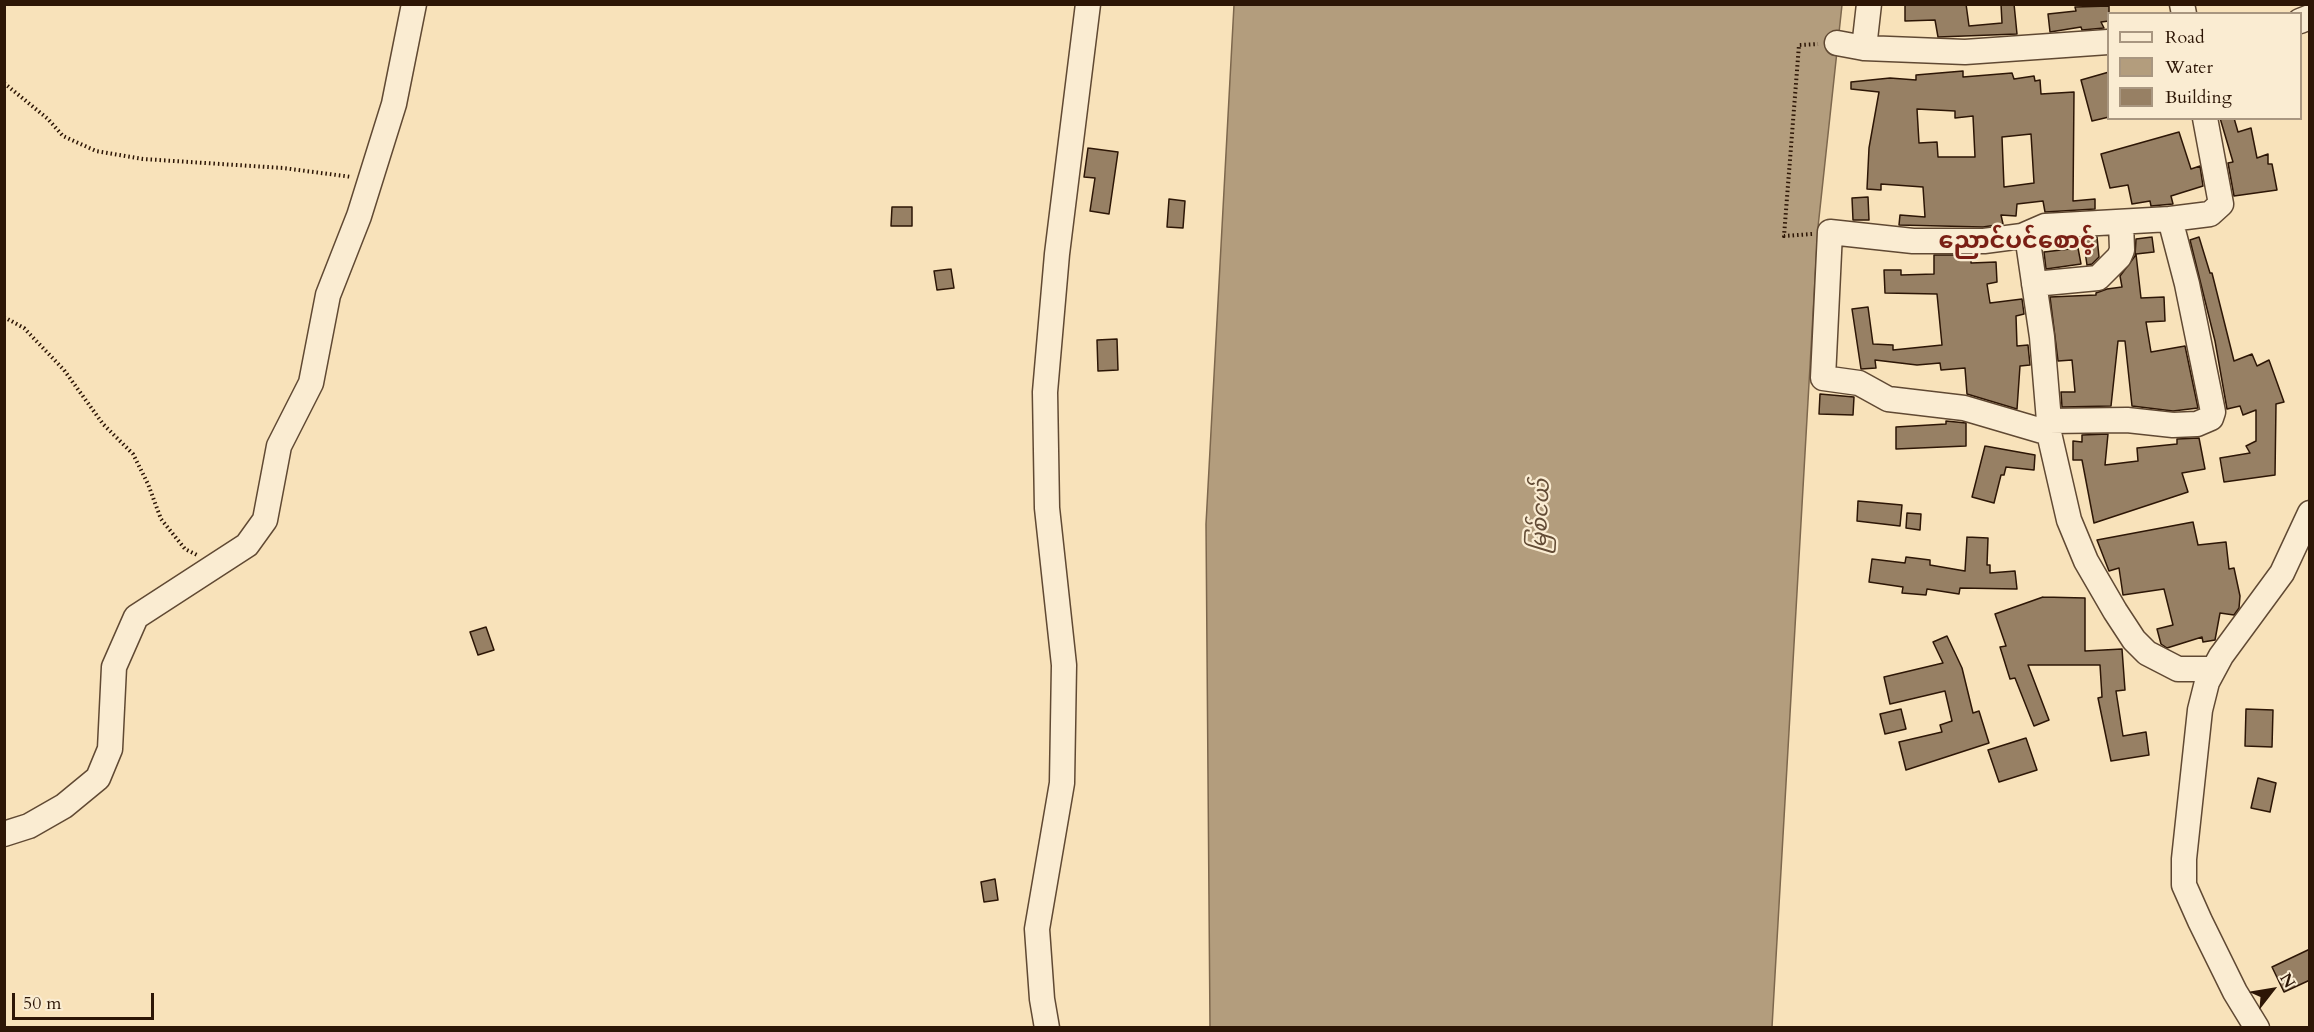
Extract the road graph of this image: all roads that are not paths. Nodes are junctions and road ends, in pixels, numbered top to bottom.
1 (414, 4) edge
2 (1088, 4) edge
3 (1869, 4) edge
4 (2107, 42) edge
5 (1837, 43) road end
6 (1864, 48) junction
7 (2205, 120) edge
8 (2170, 219) junction
9 (2121, 222) junction
10 (2027, 235) junction
11 (2034, 284) junction
12 (2049, 427) junction
13 (2309, 517) edge
14 (2213, 669) junction
15 (4, 834) edge
16 (1047, 1028) edge
17 (2257, 1028) edge

1 - 15 street
2 - 16 street
3 - 6 street
4 - 6 street
5 - 6 street
7 - 8 street
8 - 9 street
8 - 12 street
9 - 10 street
9 - 11 street
10 - 11 street
10 - 12 street
11 - 12 street
12 - 14 street
13 - 14 street
14 - 17 street

